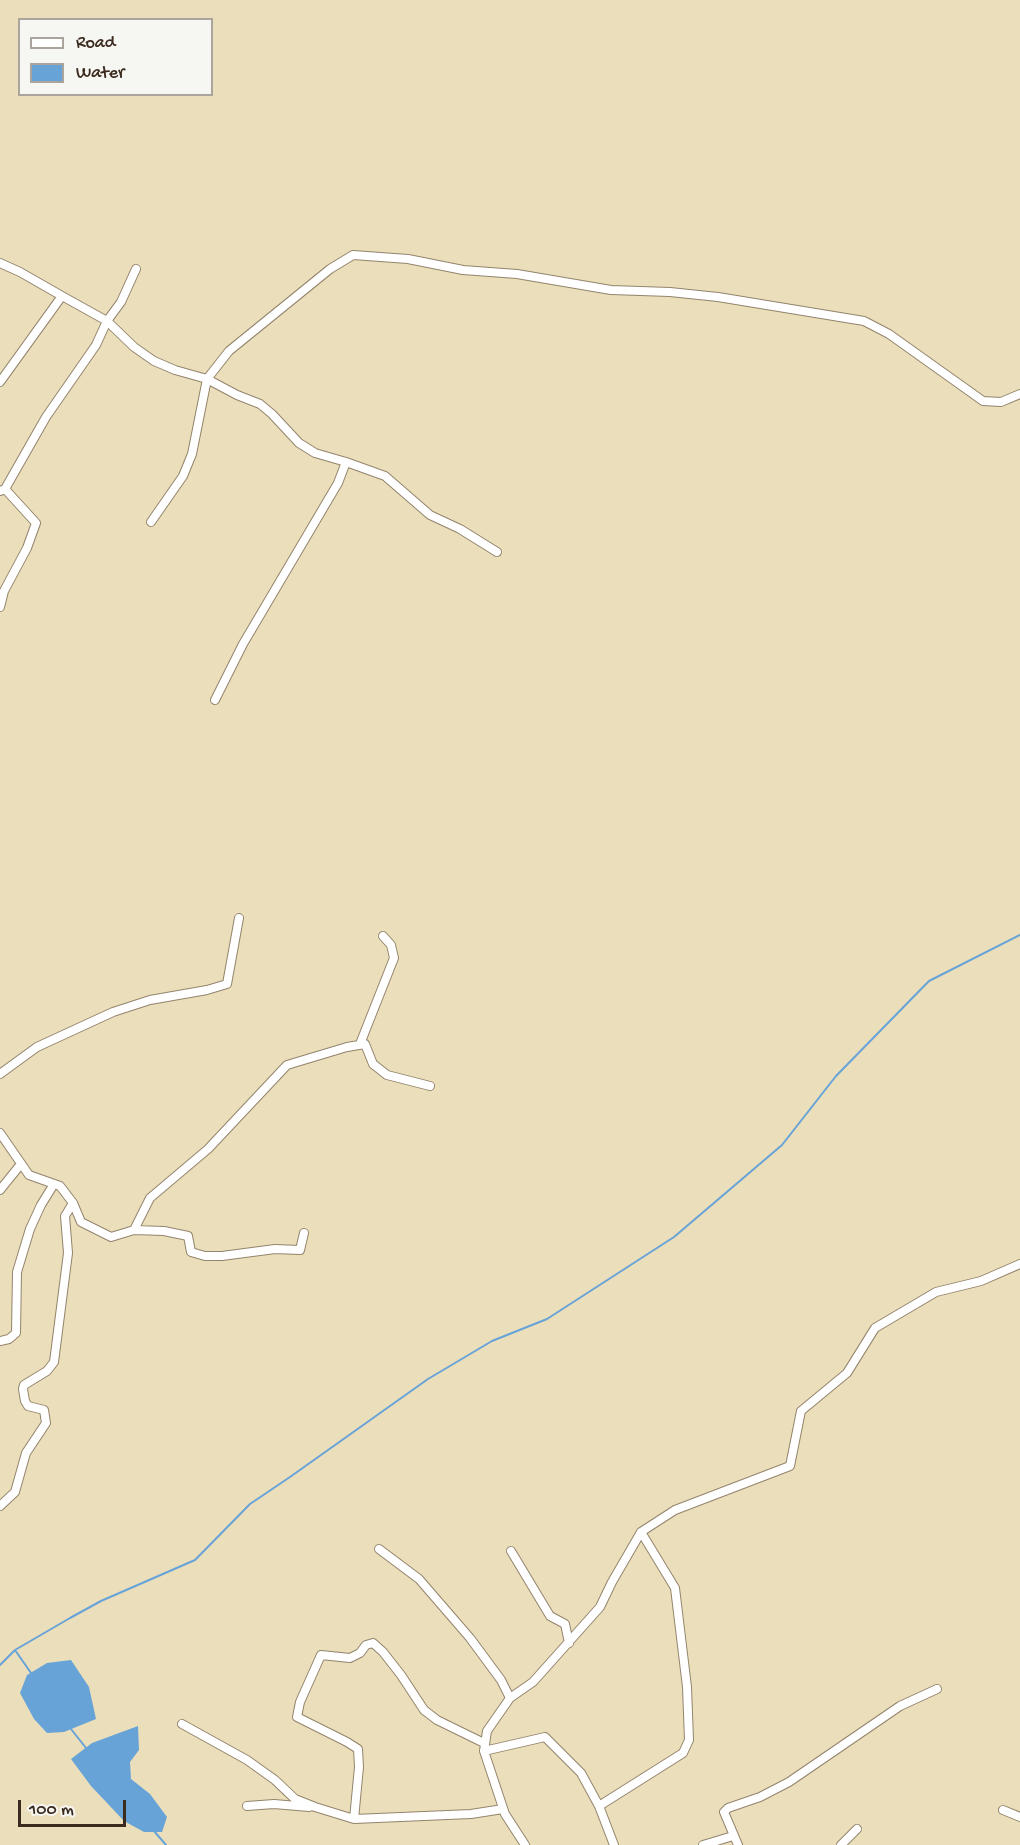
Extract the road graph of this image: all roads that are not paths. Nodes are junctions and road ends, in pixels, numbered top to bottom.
1 (0, 263) edge
2 (136, 269) dead end
3 (62, 296) junction
4 (107, 321) junction
5 (207, 379) junction
6 (0, 382) edge
7 (1020, 394) edge
8 (346, 462) junction
9 (2, 490) edge
10 (151, 522) dead end
11 (497, 552) dead end
12 (0, 607) edge
13 (215, 700) dead end
14 (239, 918) dead end
15 (383, 936) dead end
16 (360, 1044) junction
17 (0, 1074) edge
18 (430, 1086) dead end
19 (0, 1133) edge
20 (21, 1164) junction
21 (54, 1184) junction
22 (0, 1190) edge
23 (73, 1203) junction
24 (134, 1230) junction
25 (304, 1233) dead end
26 (1020, 1264) edge
27 (0, 1341) edge
28 (0, 1506) edge
29 (641, 1532) junction
30 (379, 1549) dead end
31 (511, 1551) dead end
32 (570, 1643) junction
33 (938, 1689) dead end
34 (510, 1698) junction
35 (182, 1724) dead end
36 (484, 1747) junction
37 (247, 1806) dead end
38 (599, 1806) junction
39 (315, 1808) junction
40 (503, 1809) junction
41 (1003, 1810) dead end
42 (1020, 1817) edge
43 (354, 1820) junction
44 (857, 1828) dead end
45 (733, 1836) junction
46 (525, 1845) edge
47 (614, 1845) edge
48 (703, 1845) edge
49 (738, 1845) edge
50 (841, 1845) edge

1 - 3 street
2 - 4 street
3 - 4 street
3 - 6 street
4 - 5 street
4 - 9 street
5 - 7 street
5 - 8 street
5 - 10 street
8 - 11 street
8 - 13 street
9 - 12 street
14 - 17 street
15 - 16 street
16 - 18 street
16 - 24 street
19 - 20 street
20 - 21 street
20 - 22 street
21 - 23 street
21 - 27 street
23 - 24 street
23 - 28 street
24 - 25 street
26 - 29 street
29 - 32 street
29 - 38 street
30 - 34 street
31 - 32 street
32 - 34 street
33 - 45 street
34 - 36 street
35 - 39 street
36 - 38 street
36 - 40 street
36 - 43 street
37 - 39 street
38 - 47 street
39 - 43 street
40 - 43 street
40 - 46 street
41 - 42 street
44 - 50 street
45 - 48 street
45 - 49 street

